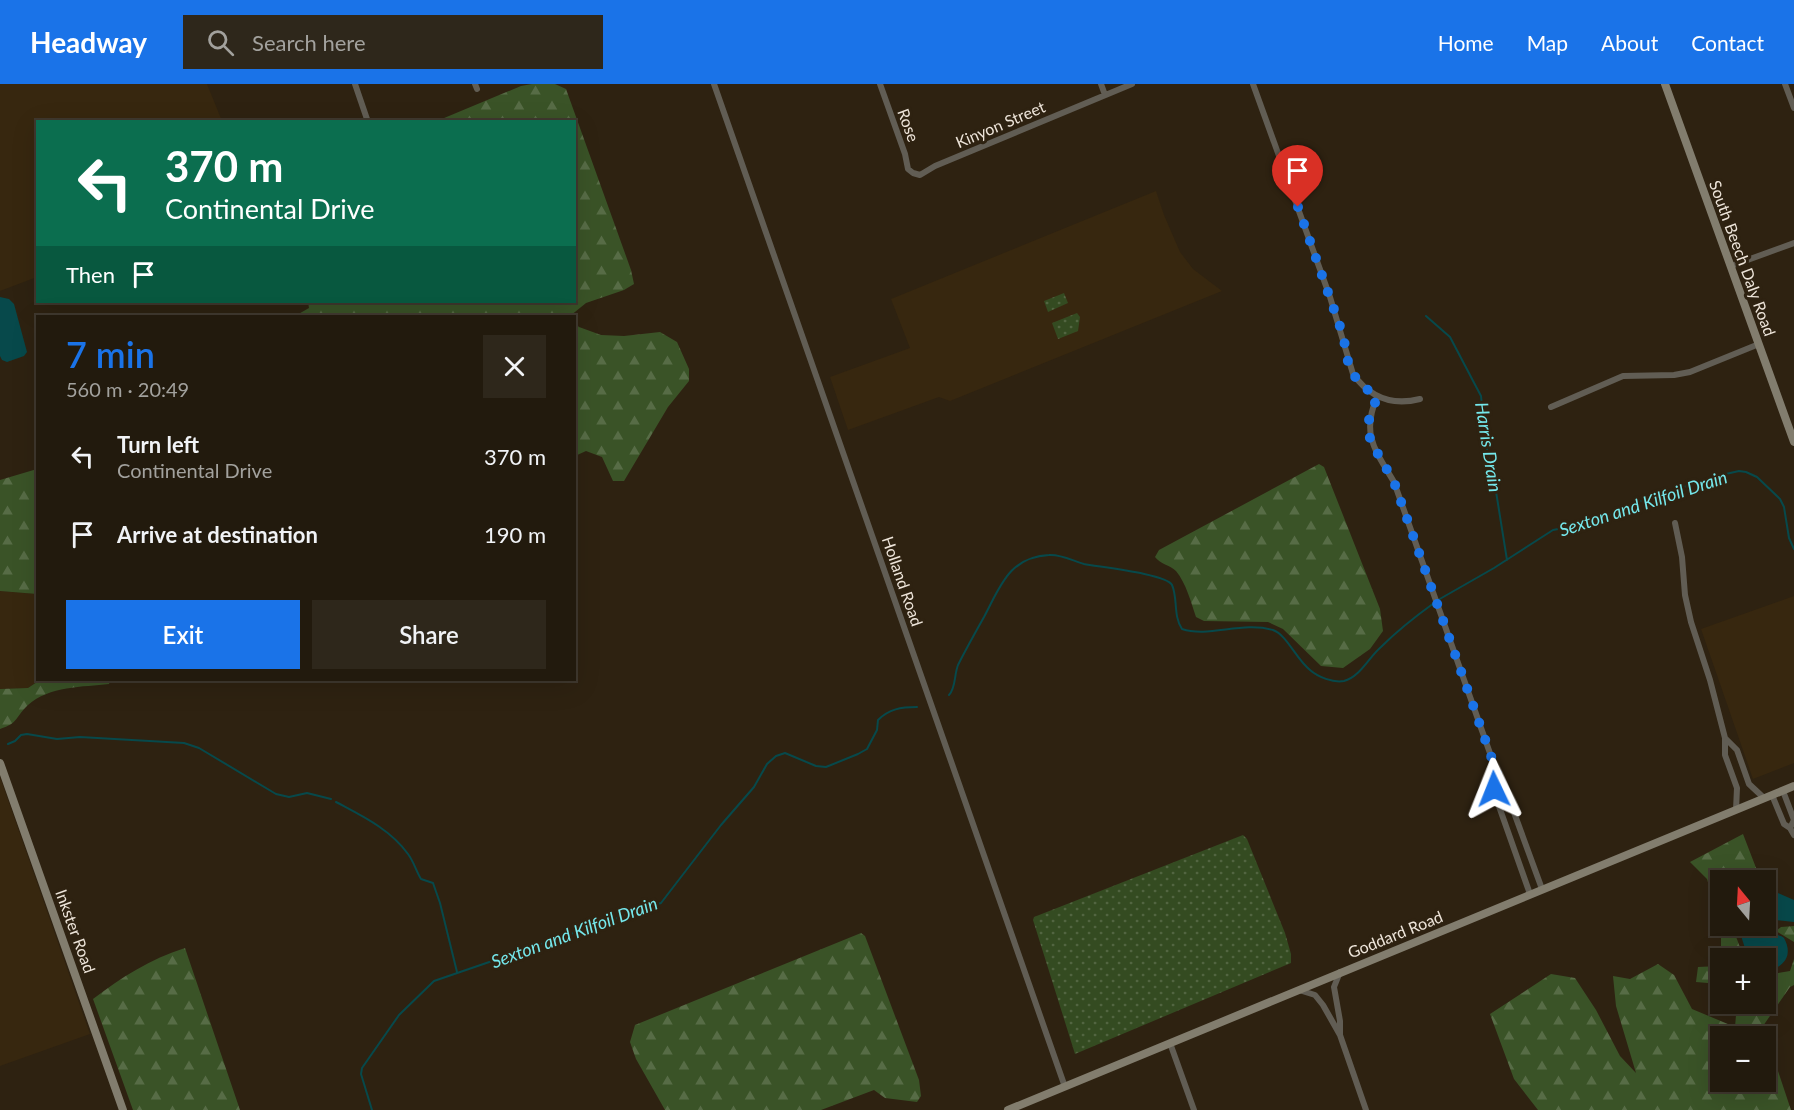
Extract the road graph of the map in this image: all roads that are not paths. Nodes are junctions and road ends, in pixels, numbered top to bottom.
1 (354, 84) edge
2 (714, 84) edge
3 (880, 84) edge
4 (1101, 84) edge
5 (1132, 84) edge
6 (1252, 84) edge
7 (1665, 84) edge
8 (1785, 84) edge
9 (1105, 95) junction
10 (1794, 108) edge
11 (367, 120) edge
12 (913, 173) joint
13 (1794, 243) edge
14 (1731, 266) junction
15 (1759, 344) junction
16 (1377, 397) junction
17 (1420, 399) dead end
18 (1551, 407) dead end
19 (1794, 442) edge
20 (1675, 523) dead end
21 (1725, 738) junction
22 (0, 763) edge
23 (1497, 773) junction
24 (1794, 786) edge
25 (1783, 791) junction
26 (1768, 796) junction
27 (1736, 810) junction
28 (1790, 828) junction
29 (1794, 835) edge
30 (1542, 889) junction
31 (1530, 894) junction
32 (1340, 972) junction
33 (1299, 990) junction
34 (1340, 1035) junction
35 (1170, 1043) junction
36 (1065, 1087) junction
37 (123, 1110) edge
38 (1008, 1110) edge
39 (1194, 1110) edge
40 (1366, 1110) edge

1 - 11 street
2 - 36 street, Holland Road
3 - 12 street, Rose
4 - 9 street
5 - 9 street, Kinyon Street
6 - 16 street
7 - 14 main road, South Beech Daly Road
8 - 10 street
9 - 12 street, Kinyon Street
13 - 14 street
14 - 15 main road, South Beech Daly Road
15 - 18 street
15 - 19 main road, South Beech Daly Road
16 - 17 street
16 - 23 street
20 - 21 street
21 - 26 street
21 - 27 street
22 - 37 main road, Inkster Road
23 - 30 street
23 - 31 street
24 - 25 main road, Goddard Road
25 - 26 main road, Goddard Road
25 - 28 street
26 - 27 main road, Goddard Road
26 - 28 street
27 - 30 main road, Goddard Road
28 - 29 street
30 - 31 main road, Goddard Road
31 - 32 main road, Goddard Road
32 - 33 main road, Goddard Road
32 - 34 street
33 - 34 street
33 - 35 main road, Goddard Road
34 - 40 street
35 - 36 main road, Goddard Road
35 - 39 street
36 - 38 main road, Goddard Road

